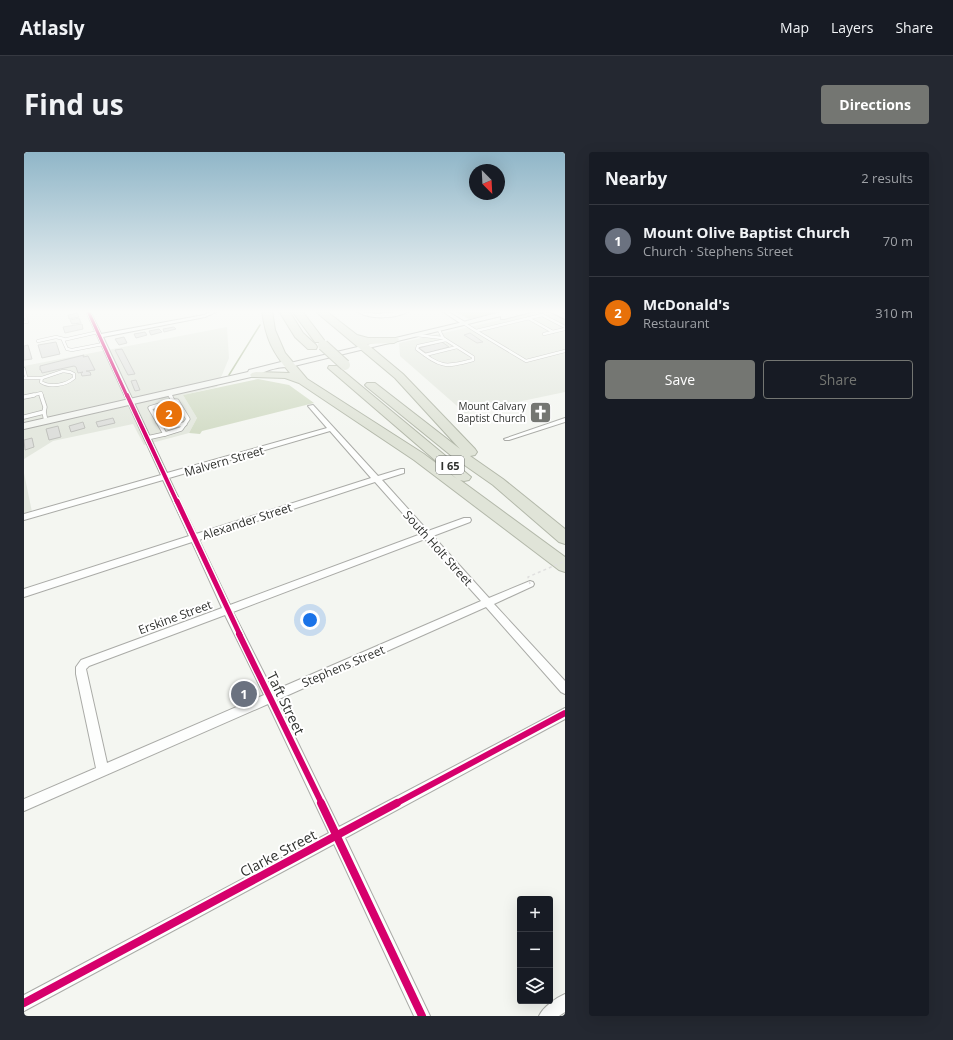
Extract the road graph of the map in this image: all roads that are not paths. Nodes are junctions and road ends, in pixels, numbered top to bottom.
1 (106, 351) edge
2 (323, 351) edge
3 (348, 351) edge
4 (371, 351) edge
5 (384, 351) edge
6 (420, 351) edge
7 (437, 351) edge
8 (464, 351) edge
9 (510, 351) edge
10 (564, 351) edge
11 (280, 354) joint
12 (425, 355) junction
13 (385, 362) junction
14 (290, 365) junction
15 (339, 366) junction
16 (24, 369) edge
17 (253, 374) junction
18 (25, 378) edge
19 (42, 378) junction
20 (304, 381) junction
21 (40, 394) junction
22 (171, 397) junction
23 (24, 398) edge
24 (33, 398) dead end
25 (28, 399) dead end
26 (130, 401) junction
27 (310, 406) dead end
28 (24, 417) edge
29 (45, 417) junction
30 (565, 420) edge
31 (158, 422) junction
32 (185, 424) junction
33 (24, 426) edge
34 (331, 429) junction
35 (165, 434) junction
36 (147, 438) junction
37 (508, 439) dead end
38 (401, 472) dead end
39 (166, 477) junction
40 (377, 479) junction
41 (498, 482) junction
42 (24, 517) edge
43 (467, 520) dead end
44 (426, 535) junction
45 (194, 538) junction
46 (565, 538) edge
47 (565, 562) edge
48 (565, 566) edge
49 (530, 584) road end
50 (24, 593) edge
51 (488, 603) junction
52 (227, 609) junction
53 (565, 689) edge
54 (270, 698) junction
55 (565, 713) edge
56 (103, 770) junction
57 (24, 805) edge
58 (336, 836) junction
59 (565, 1002) edge
60 (24, 1003) edge
61 (422, 1016) edge
62 (547, 1016) edge

1 - 26 street, Taft Street
2 - 15 highway, I 65
3 - 14 main road
4 - 13 highway
5 - 13 highway
6 - 12 lane
7 - 12 lane
8 - 12 lane
9 - 10 lane
11 - 14 highway
11 - 17 highway
13 - 41 highway
14 - 17 main road
14 - 20 highway
15 - 41 highway, I 65
15 - 47 highway, I 65
16 - 18 lane
17 - 20 highway
17 - 22 main road
18 - 19 lane
19 - 19 lane
20 - 48 highway
21 - 23 lane
21 - 24 lane
21 - 29 lane
22 - 26 main road
22 - 31 lane
22 - 32 lane
23 - 25 lane
26 - 29 main road
26 - 36 street, Taft Street
27 - 34 street, South Holt Street
28 - 29 lane
29 - 33 main road
30 - 37 street
31 - 32 lane
31 - 35 lane
32 - 35 lane
34 - 39 street, Malvern Street
34 - 40 street, South Holt Street
35 - 36 lane
36 - 39 street, Taft Street
38 - 40 street, Alexander Street
39 - 42 street, Malvern Street
39 - 45 street, Taft Street
40 - 44 street, South Holt Street
40 - 45 street, Alexander Street
41 - 46 highway, I 65
43 - 44 street, Erskine Street
44 - 51 street, South Holt Street
44 - 52 street, Erskine Street
45 - 50 street, Alexander Street
45 - 52 street, Taft Street
49 - 51 street, Stephens Street
51 - 53 street, South Holt Street
51 - 54 street, Stephens Street
52 - 54 street, Taft Street
52 - 56 street, Erskine Street
54 - 56 street, Stephens Street
54 - 58 street, Taft Street
55 - 58 street, Clarke Street
56 - 57 street, Stephens Street
58 - 60 street, Clarke Street
58 - 61 street, Taft Street
59 - 62 street

